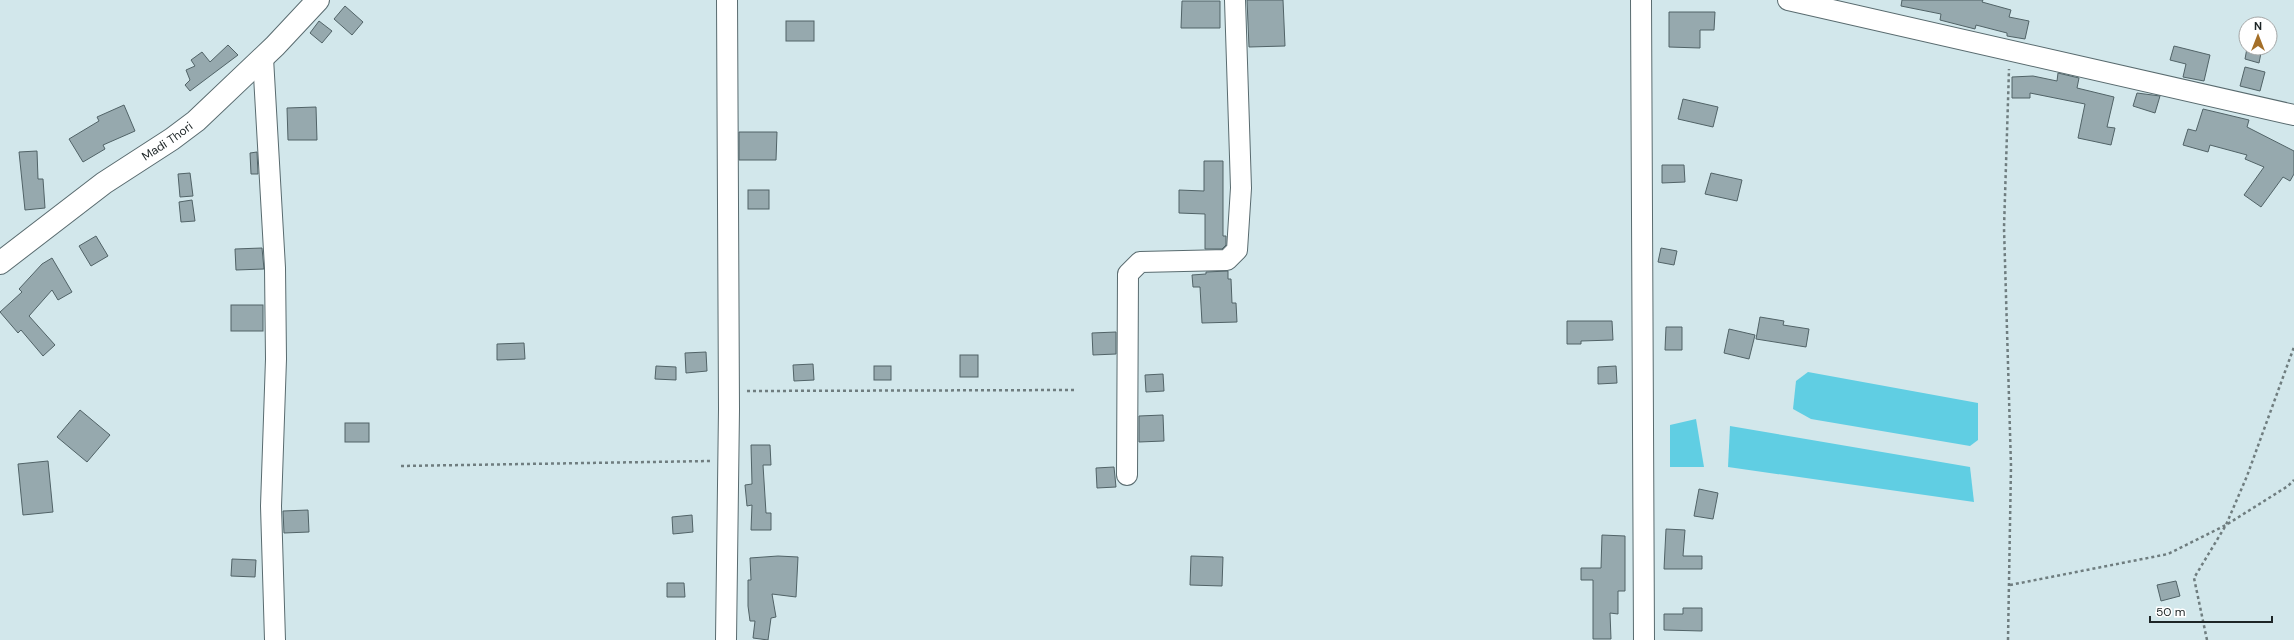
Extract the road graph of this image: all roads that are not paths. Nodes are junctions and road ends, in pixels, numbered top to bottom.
1 (318, 0) edge
2 (727, 0) edge
3 (1235, 0) edge
4 (1640, 0) edge
5 (1788, 0) edge
6 (263, 58) junction
7 (2294, 115) edge
8 (0, 263) edge
9 (1127, 475) dead end
10 (275, 640) edge
11 (726, 640) edge
12 (1644, 640) edge

1 - 6 main road, Madi Thori
2 - 11 street
3 - 9 street
4 - 12 street
5 - 7 street
6 - 8 main road, Madi Thori
6 - 10 street

